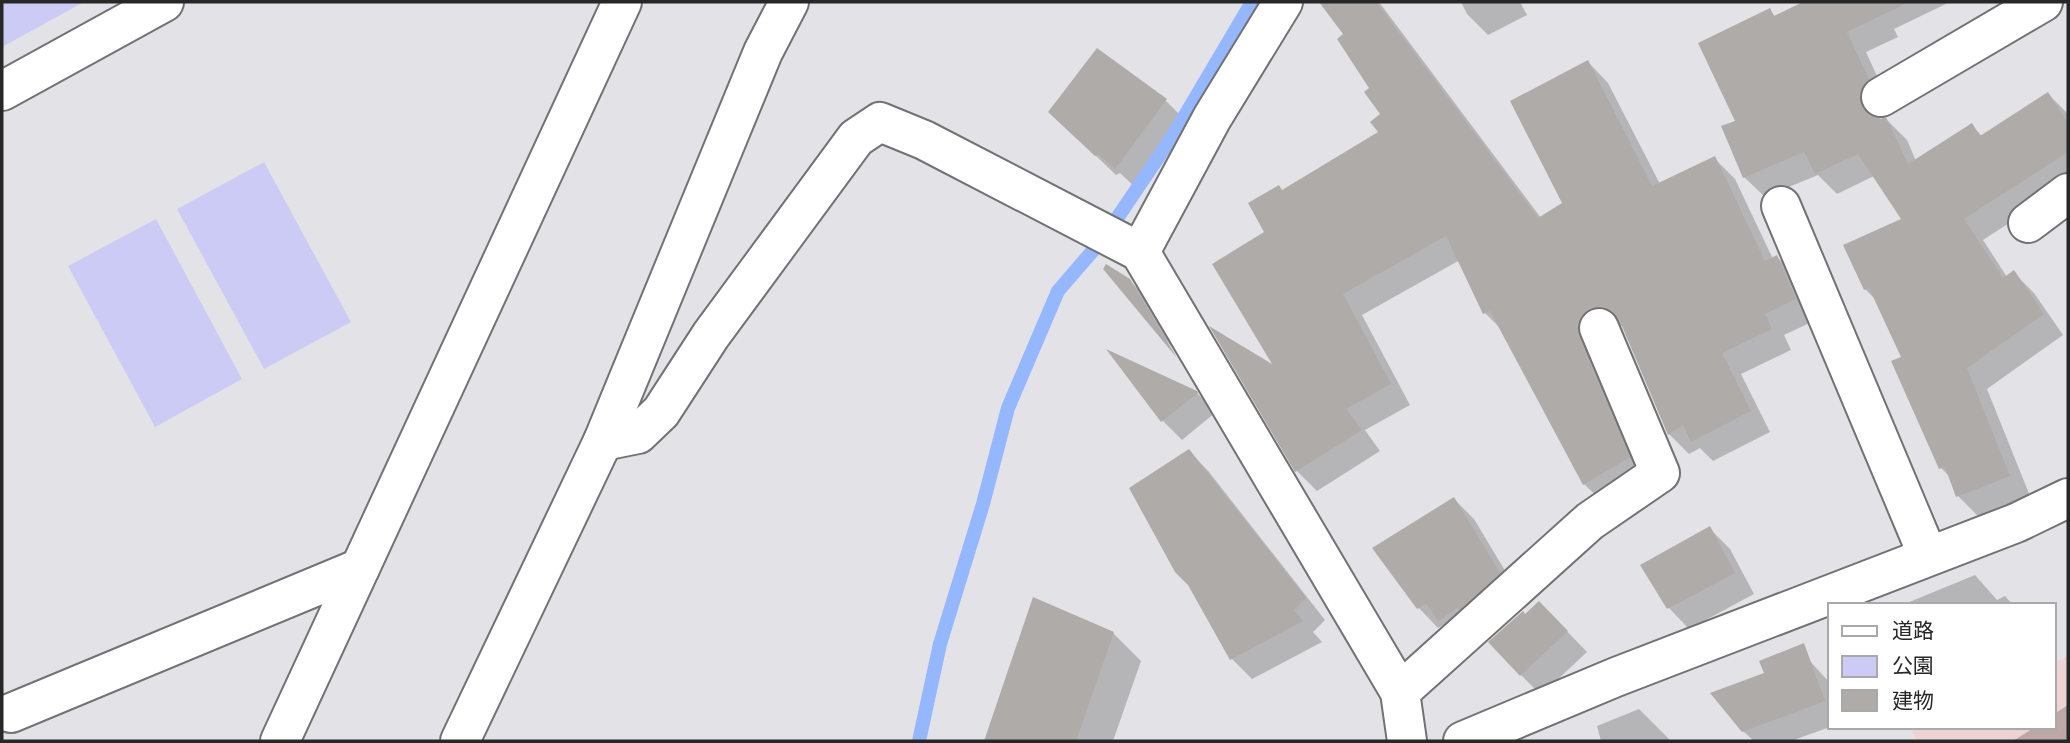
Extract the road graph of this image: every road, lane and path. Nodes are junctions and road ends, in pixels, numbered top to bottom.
1 (164, 2) edge
2 (622, 2) edge
3 (789, 2) edge
4 (1283, 2) edge
5 (2043, 2) edge
6 (2, 91) edge
7 (1881, 97) dead end
8 (2068, 193) edge
9 (1781, 206) dead end
10 (2028, 223) dead end
11 (1115, 239) junction
12 (1599, 328) dead end
13 (603, 441) junction
14 (2068, 498) edge
15 (1928, 556) junction
16 (360, 568) junction
17 (1400, 692) junction
18 (10, 717) edge
19 (1532, 728) edge
20 (280, 741) edge
21 (460, 741) edge
22 (1407, 741) edge
23 (1463, 741) edge

1 - 6 street
2 - 16 street
3 - 13 street
4 - 11 street
5 - 7 street
8 - 10 street
9 - 15 street
11 - 13 street
11 - 17 street
12 - 17 street
13 - 21 street
14 - 15 street
15 - 19 street
16 - 18 street
16 - 20 street
17 - 22 street
19 - 23 street

